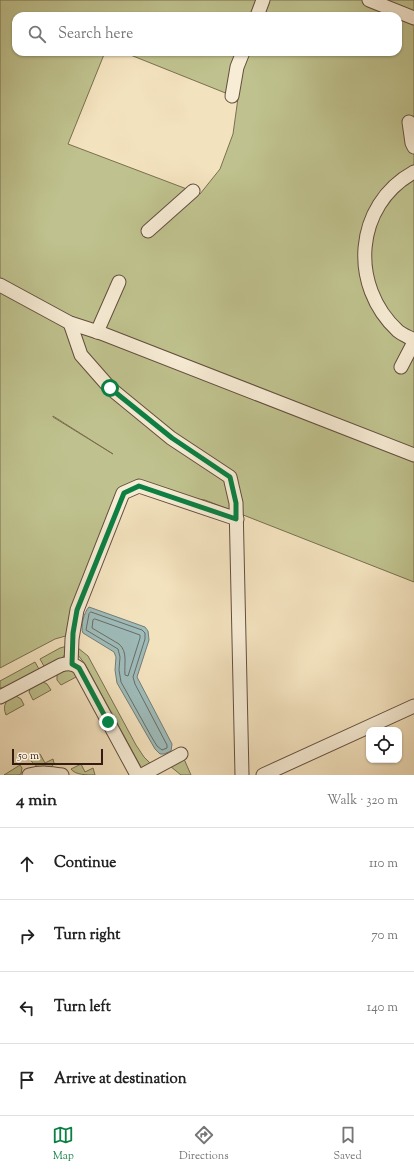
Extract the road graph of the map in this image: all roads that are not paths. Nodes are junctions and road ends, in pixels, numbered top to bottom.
1 (263, 0) edge
2 (369, 0) edge
3 (258, 12) edge
4 (399, 12) edge
5 (402, 13) edge
6 (414, 18) edge
7 (241, 56) edge
8 (232, 96) dead end
9 (409, 122) dead end
10 (414, 147) edge
11 (414, 172) edge
12 (193, 191) dead end
13 (148, 231) dead end
14 (119, 282) dead end
15 (0, 285) edge
16 (70, 323) junction
17 (97, 332) junction
18 (414, 341) edge
19 (401, 367) dead end
20 (414, 455) edge
21 (236, 519) junction
22 (72, 664) junction
23 (0, 698) edge
24 (414, 706) edge
25 (181, 754) dead end
26 (29, 775) edge
27 (62, 775) edge
28 (137, 775) edge
29 (142, 775) edge
30 (242, 775) edge
31 (263, 775) edge

1 - 3 lane
2 - 4 lane
5 - 6 lane
7 - 8 lane
9 - 10 lane
11 - 18 lane
12 - 13 lane
14 - 17 lane
15 - 16 lane
16 - 17 lane
16 - 21 lane
17 - 20 lane
18 - 19 lane
21 - 22 lane
21 - 30 lane
22 - 23 lane
22 - 28 lane
24 - 31 lane
25 - 29 lane
26 - 27 lane

